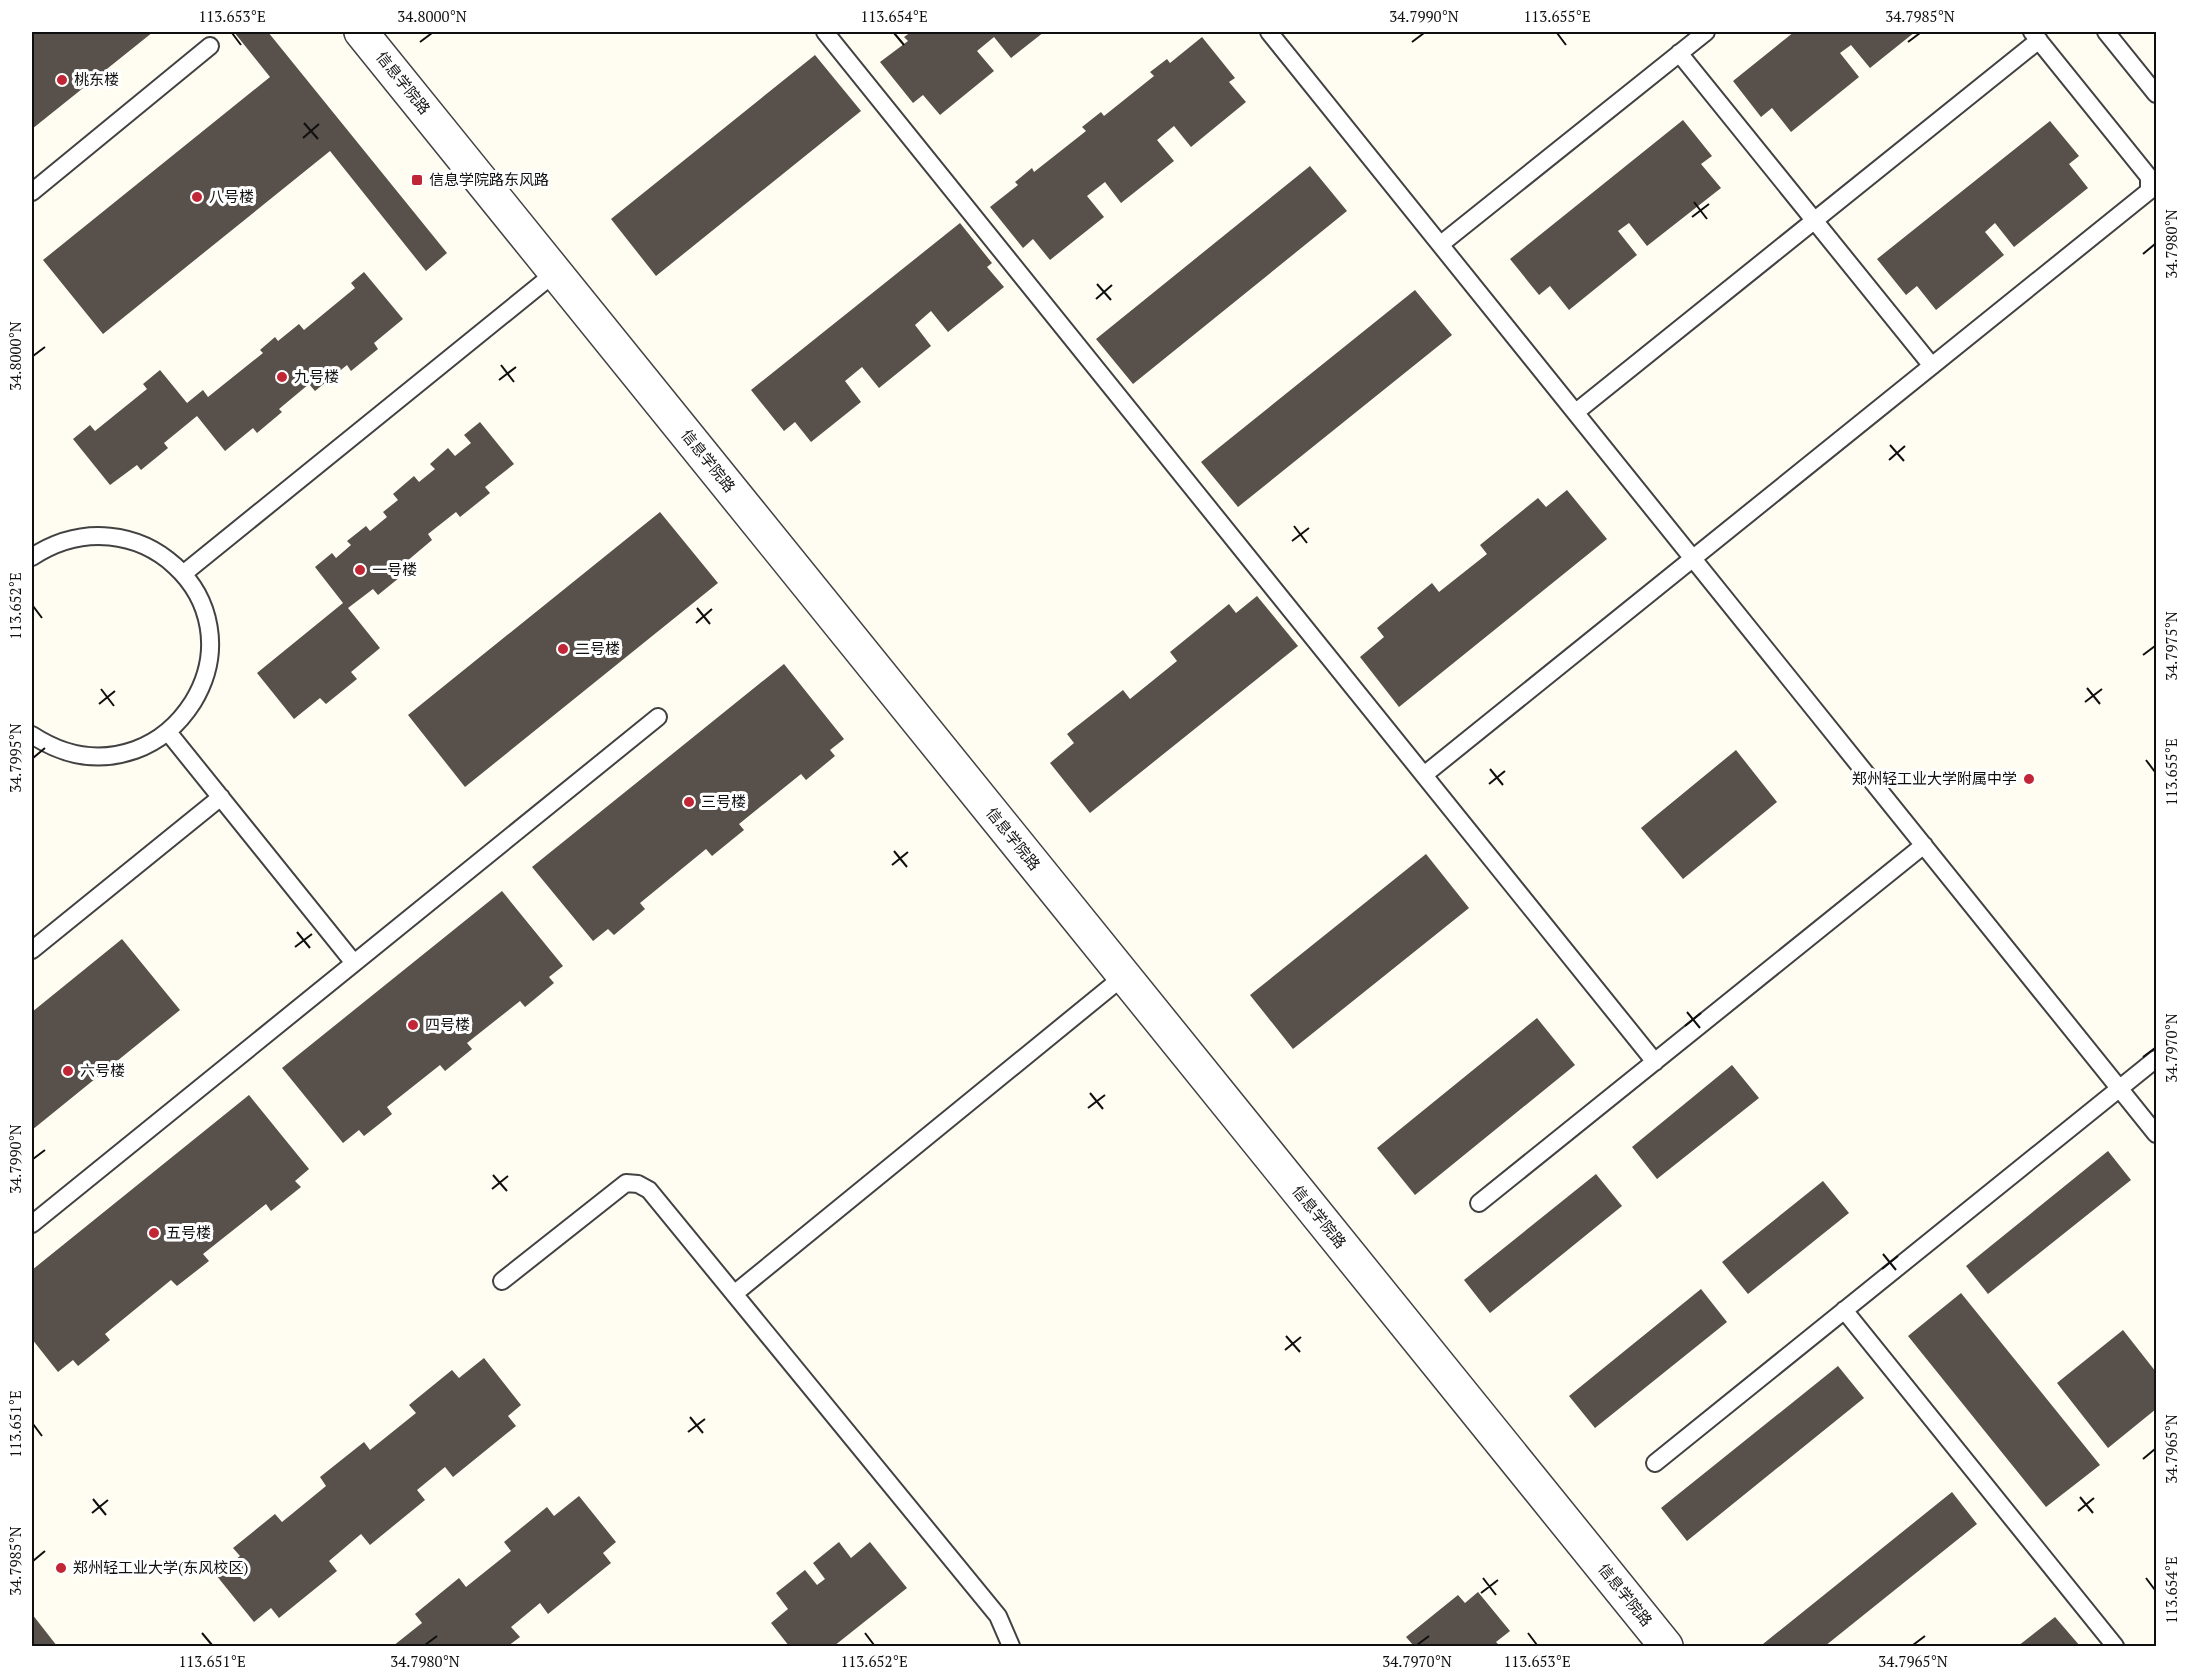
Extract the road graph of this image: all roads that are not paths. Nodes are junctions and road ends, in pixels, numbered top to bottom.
1 (361, 32) edge
2 (825, 32) edge
3 (1269, 32) edge
4 (1706, 32) edge
5 (2106, 32) edge
6 (2035, 36) edge
7 (210, 46) dead end
8 (1679, 53) junction
9 (2157, 94) edge
10 (32, 192) edge
11 (1814, 220) junction
12 (1440, 244) junction
13 (556, 272) junction
14 (1932, 366) junction
15 (1576, 412) junction
16 (32, 557) edge
17 (1693, 558) junction
18 (183, 574) junction
19 (658, 717) dead end
20 (168, 732) junction
21 (32, 735) edge
22 (1424, 775) junction
23 (221, 797) junction
24 (1924, 845) junction
25 (32, 950) edge
26 (354, 963) junction
27 (1124, 976) junction
28 (2157, 1059) edge
29 (1655, 1062) junction
30 (2120, 1089) junction
31 (2157, 1134) edge
32 (1479, 1203) dead end
33 (32, 1224) edge
34 (502, 1281) dead end
35 (734, 1294) junction
36 (1844, 1310) junction
37 (1655, 1463) dead end
38 (1011, 1647) edge
39 (1666, 1647) edge
40 (2115, 1647) edge

1 - 13 street, 信息学院路
2 - 22 lane
3 - 12 lane
4 - 8 lane
5 - 9 lane
6 - 11 lane
6 - 14 lane
7 - 10 lane
8 - 11 lane
8 - 12 lane
11 - 14 lane
11 - 15 lane
12 - 15 lane
13 - 18 lane
13 - 27 street, 信息学院路
14 - 17 lane
15 - 17 lane
16 - 18 lane
17 - 22 lane
17 - 24 lane
18 - 20 lane
19 - 26 lane
20 - 21 lane
20 - 23 lane
22 - 29 lane
23 - 25 lane
23 - 26 lane
24 - 29 lane
24 - 30 lane
26 - 33 lane
27 - 35 lane
27 - 39 street, 信息学院路
28 - 30 lane
29 - 32 lane
30 - 31 lane
30 - 36 lane
34 - 35 lane
35 - 38 lane
36 - 37 lane
36 - 40 lane

